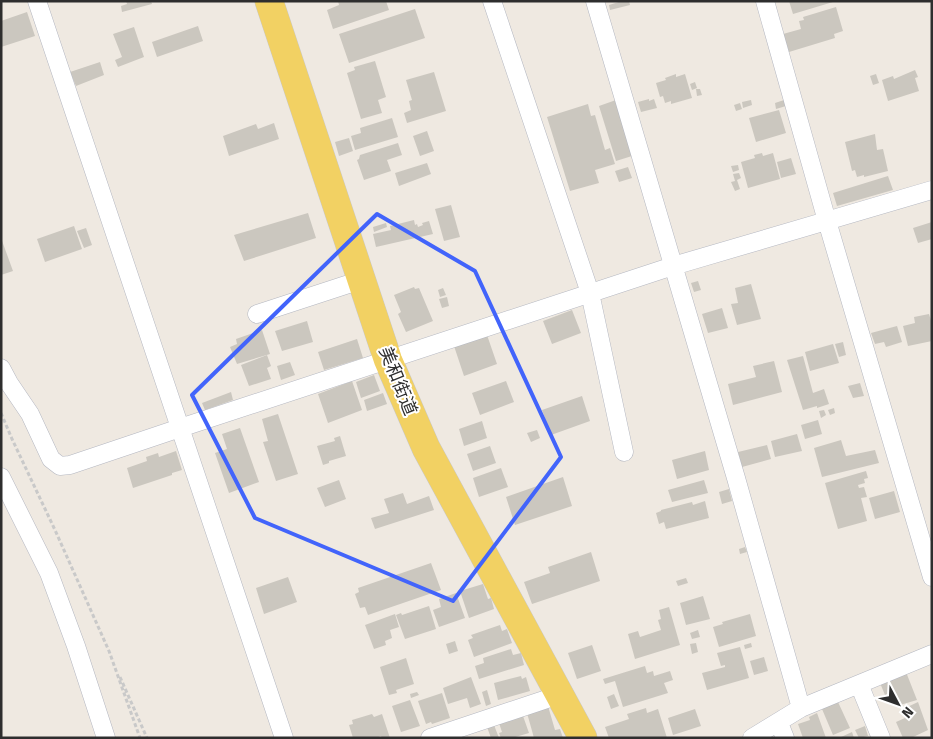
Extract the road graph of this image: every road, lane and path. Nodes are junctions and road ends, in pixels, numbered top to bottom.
1 (37, 1) edge
2 (269, 1) edge
3 (492, 1) edge
4 (595, 1) edge
5 (765, 1) edge
6 (932, 190) edge
7 (827, 221) junction
8 (673, 266) junction
9 (361, 280) junction
10 (590, 293) junction
11 (257, 314) dead end
12 (388, 360) junction
13 (1, 368) edge
14 (1, 413) edge
15 (180, 428) junction
16 (624, 452) dead end
17 (1, 477) edge
18 (932, 577) edge
19 (109, 651) junction
20 (932, 654) edge
21 (859, 684) junction
22 (560, 695) junction
23 (801, 708) junction
24 (782, 730) edge
25 (106, 738) edge
26 (140, 738) edge
27 (147, 738) edge
28 (284, 738) edge
29 (430, 738) edge
30 (583, 738) edge
31 (752, 738) edge
32 (881, 738) edge

1 - 15 street
2 - 9 main road, 美和街道
3 - 10 street
4 - 8 street
5 - 7 street
6 - 7 street
7 - 8 street
7 - 18 street
8 - 10 street
8 - 23 street
9 - 11 street
9 - 12 main road, 美和街道
10 - 12 street
10 - 16 street
12 - 15 street
12 - 22 main road, 美和街道
13 - 15 street
14 - 19 path
15 - 28 street
17 - 25 street
19 - 26 path
19 - 27 path
20 - 21 street
21 - 23 street
21 - 32 street
22 - 29 street
22 - 30 main road, 美和街道
23 - 24 street
24 - 31 street

